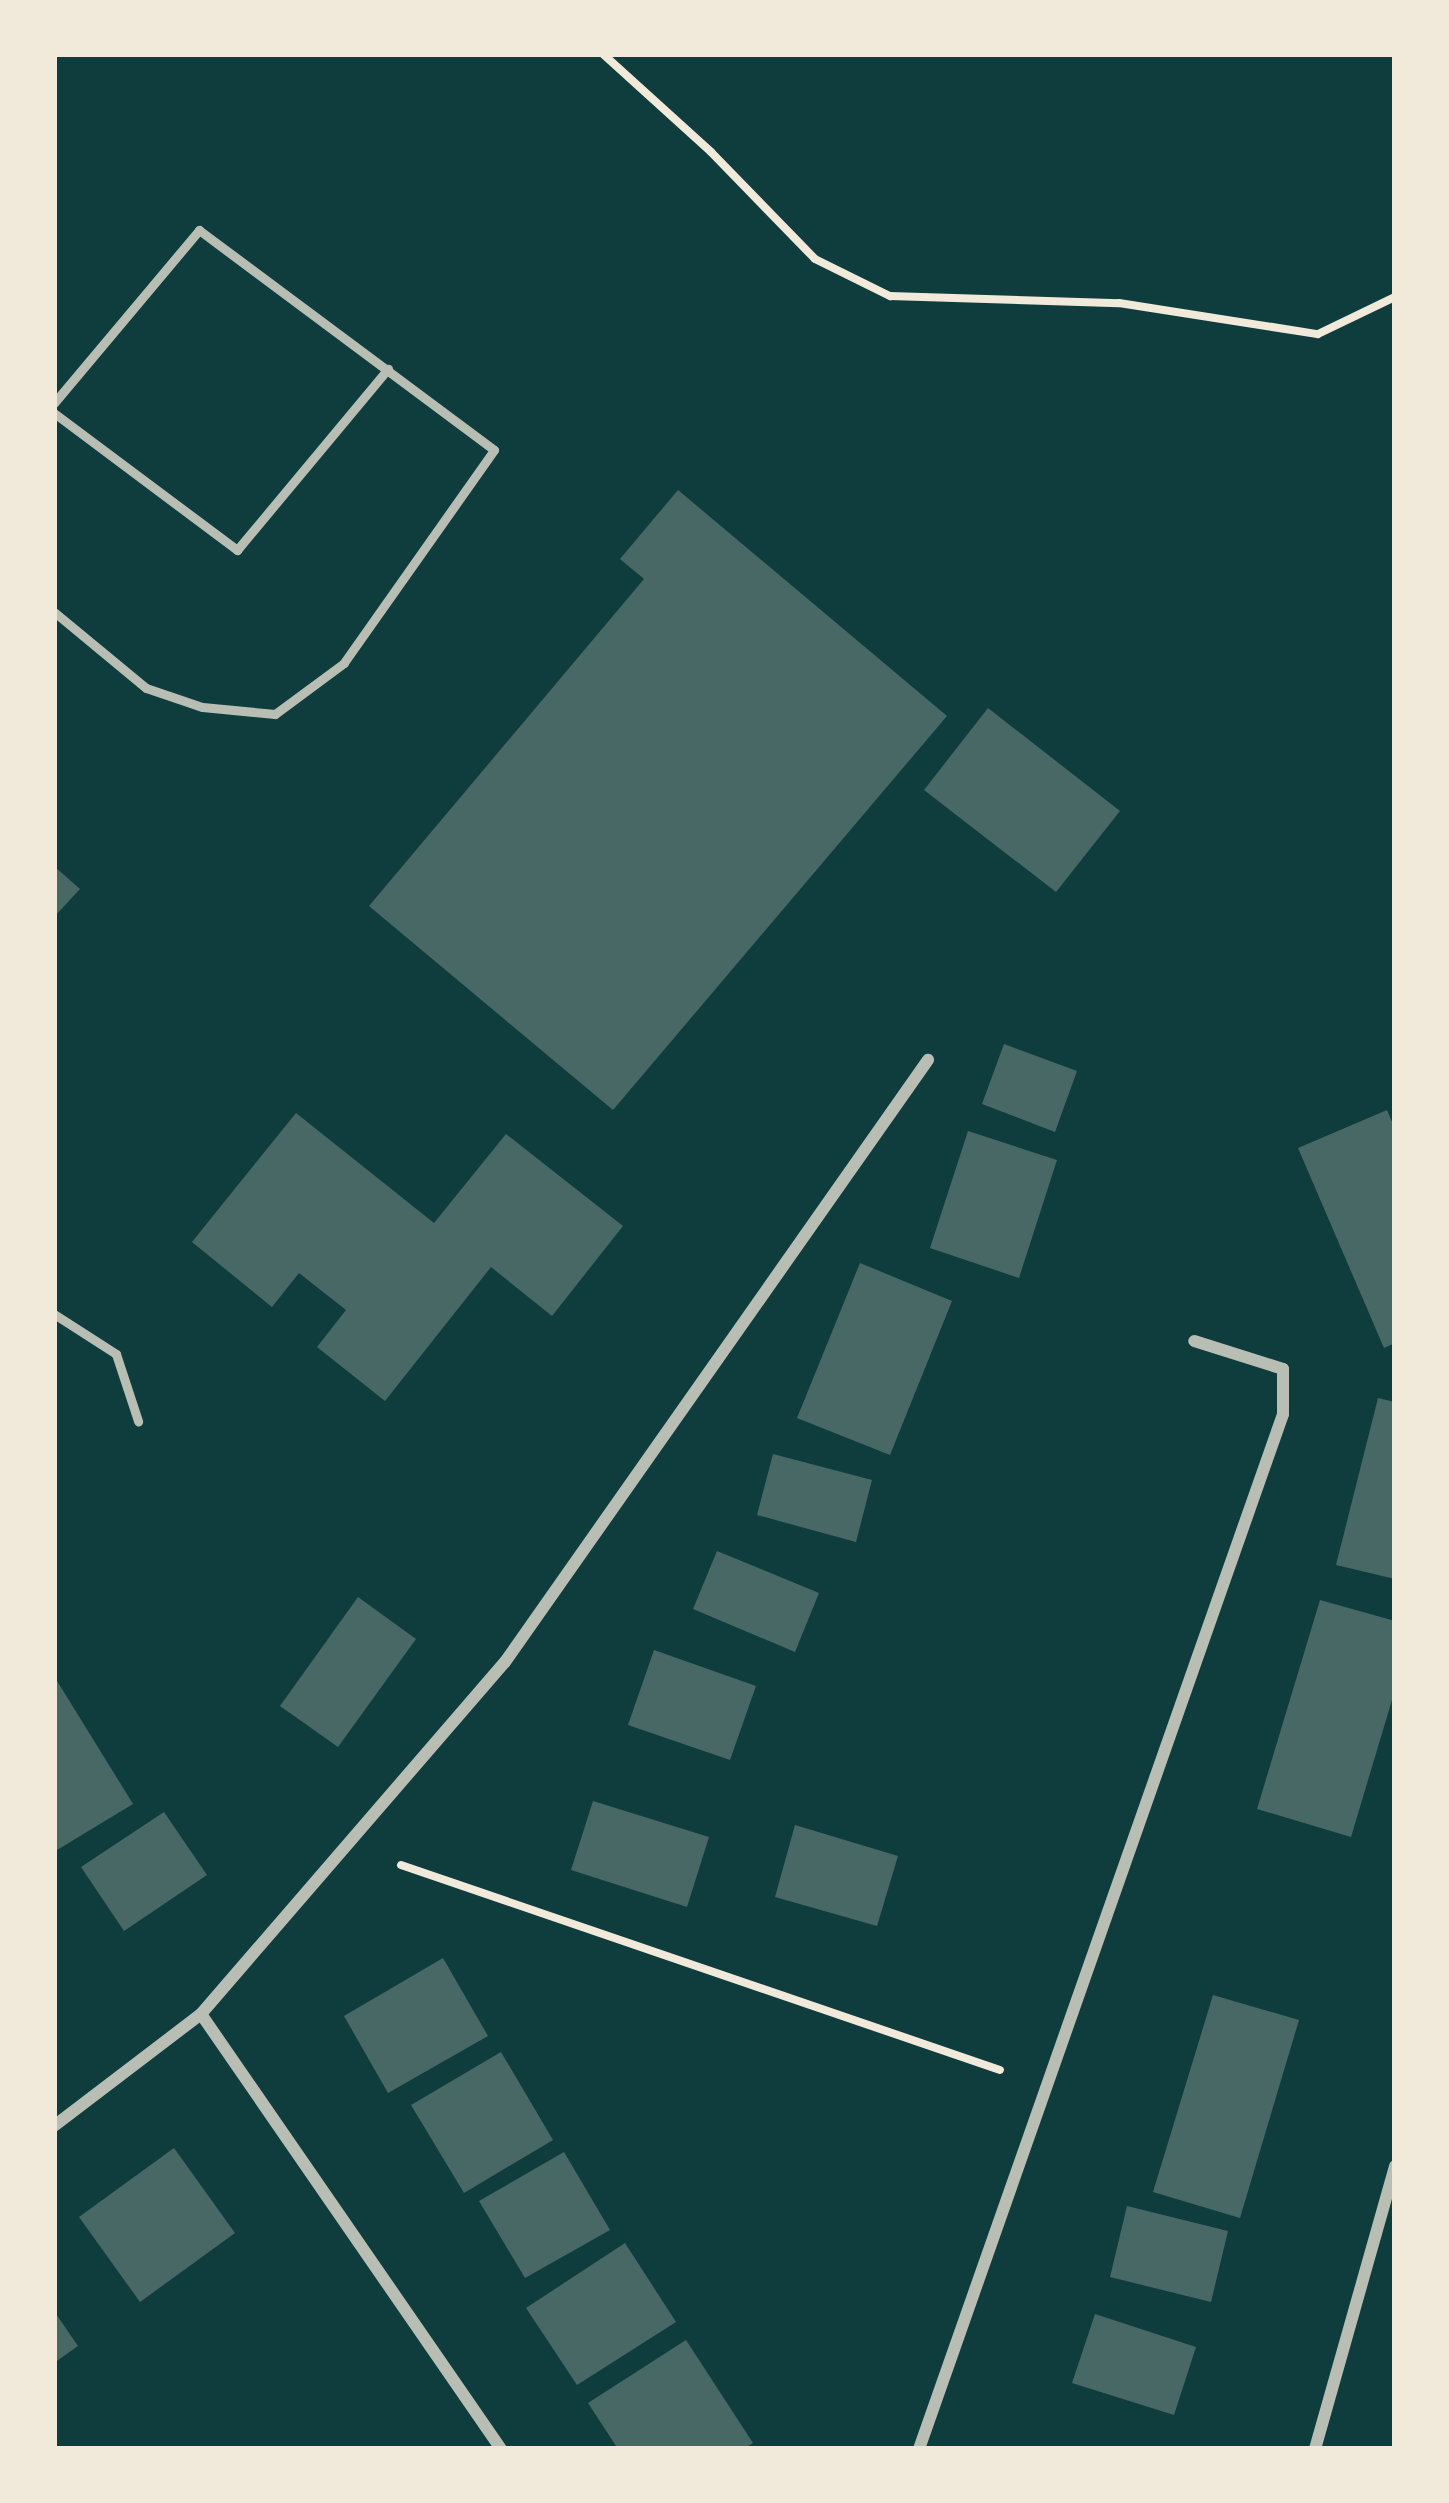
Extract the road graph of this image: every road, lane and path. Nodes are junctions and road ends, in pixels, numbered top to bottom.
1 (603, 54) edge
2 (1395, 297) edge
3 (388, 369) junction
4 (54, 403) edge
5 (54, 412) edge
6 (54, 612) edge
7 (928, 1060) dead end
8 (54, 1313) edge
9 (1194, 1341) dead end
10 (138, 1421) dead end
11 (335, 1859) junction
12 (201, 2014) junction
13 (1046, 2086) junction
14 (54, 2126) edge
15 (1395, 2166) edge
16 (501, 2449) edge
17 (919, 2449) edge
18 (1315, 2449) edge

1 - 2 path
3 - 4 lane
3 - 5 lane
3 - 6 lane
7 - 11 street
8 - 10 lane
9 - 13 street
11 - 12 street
11 - 13 path
12 - 14 street
12 - 16 street
13 - 17 street
15 - 18 street

